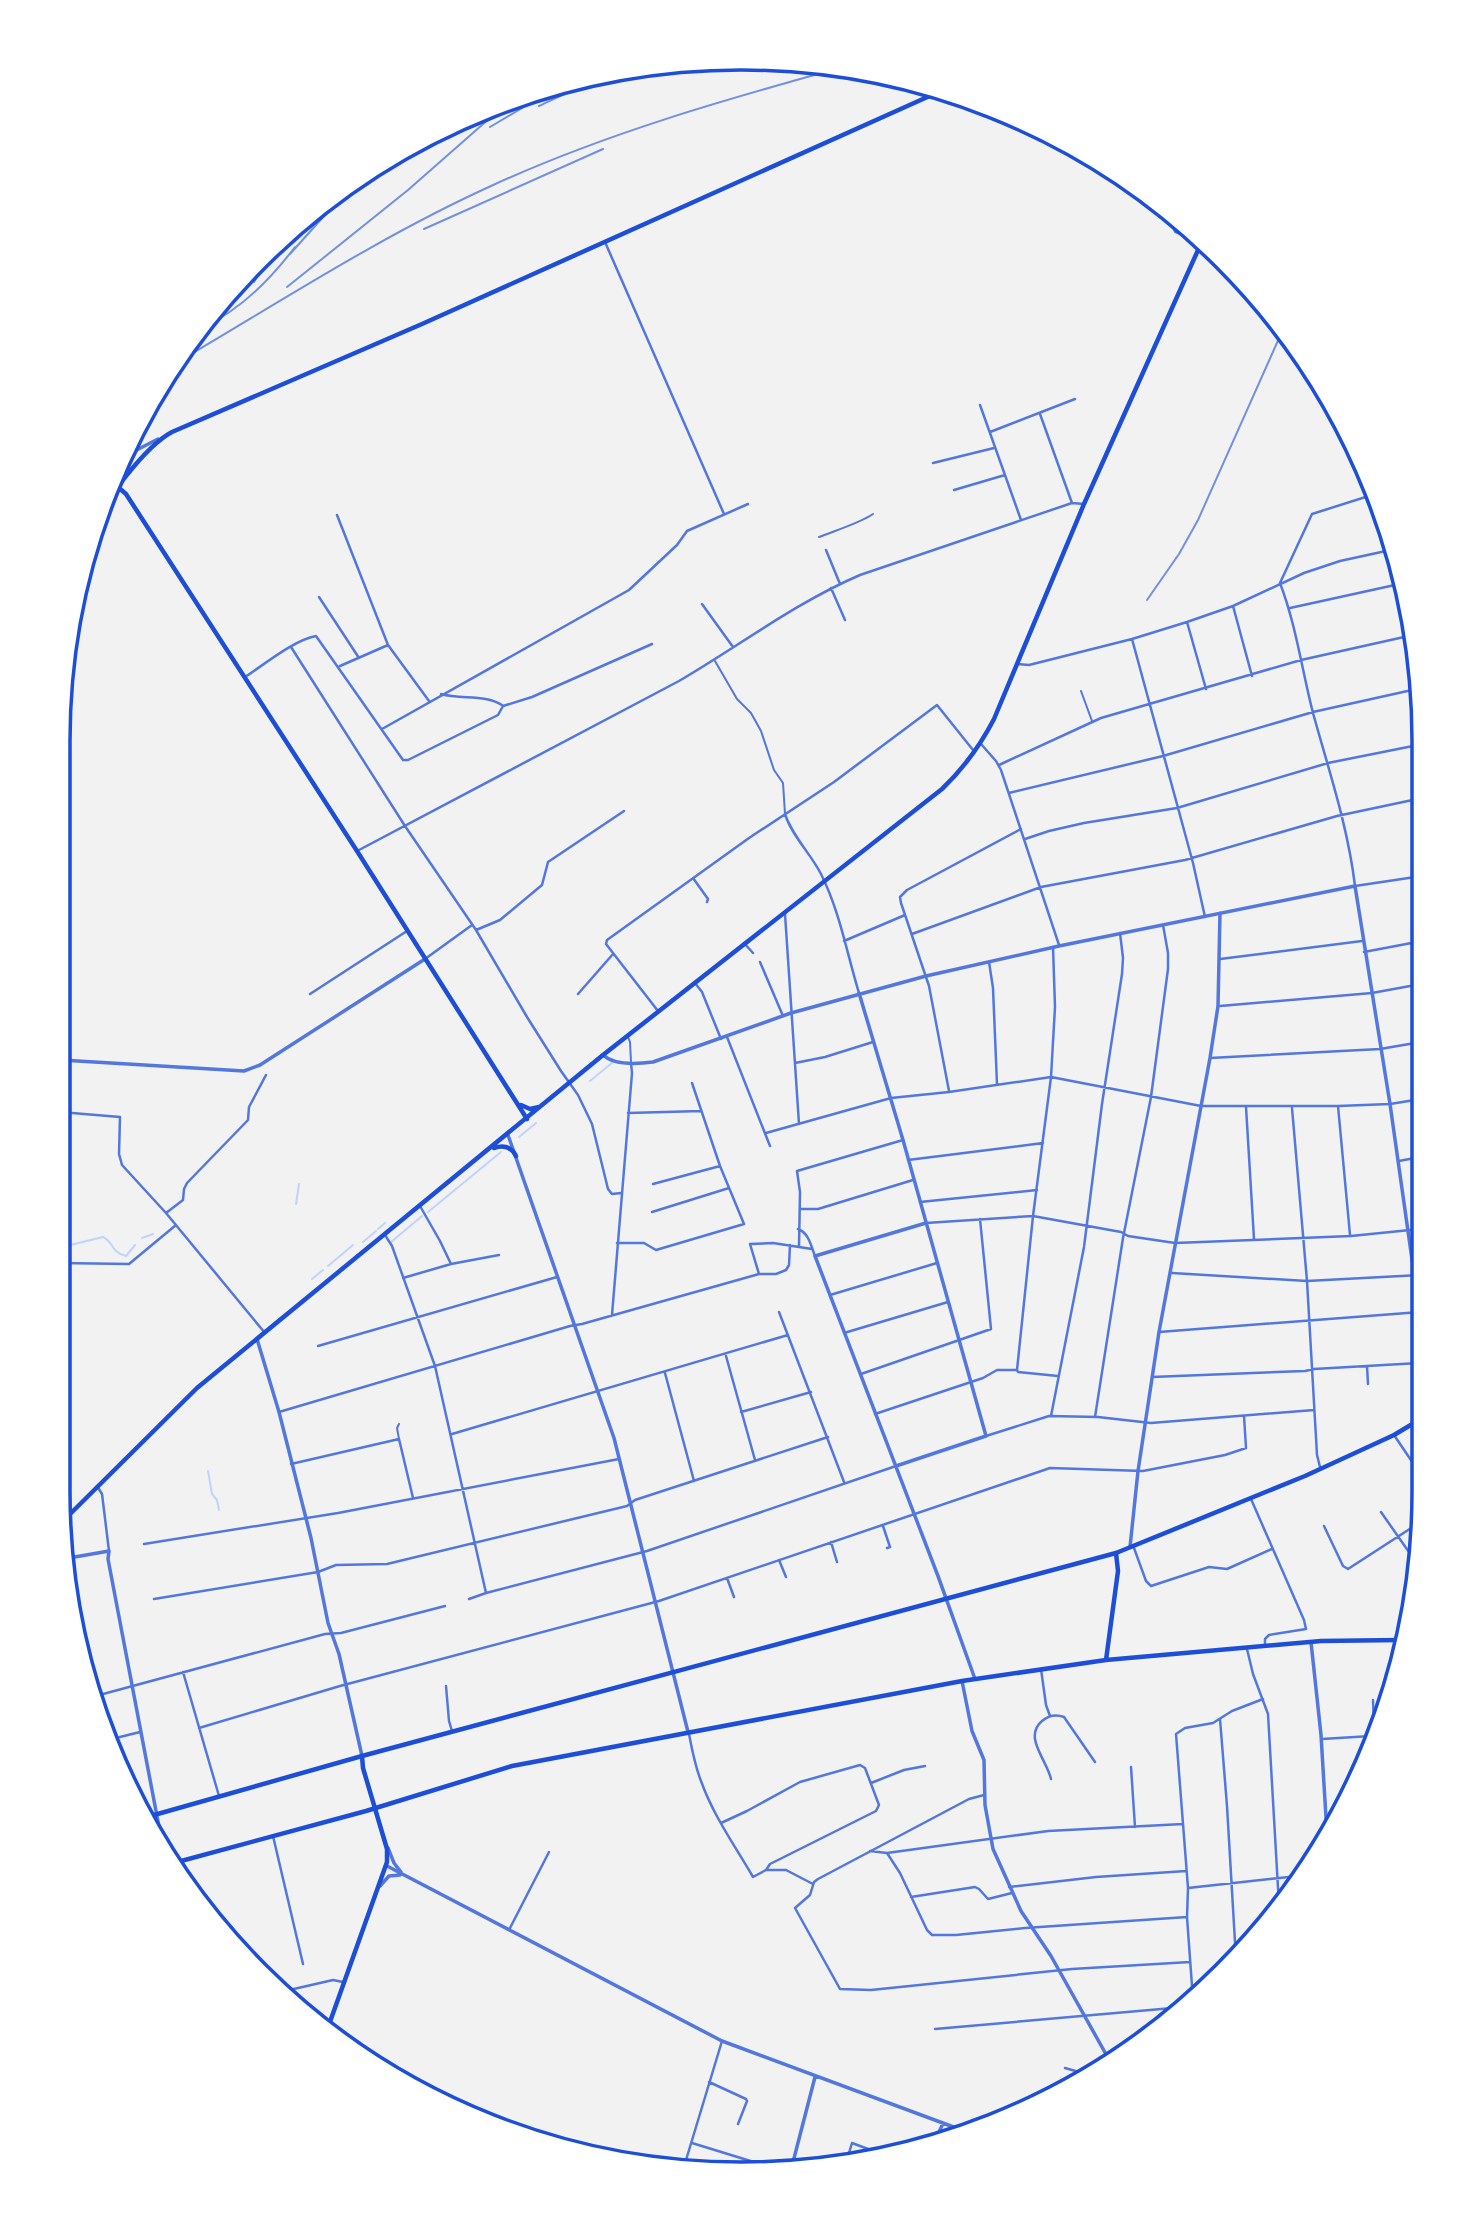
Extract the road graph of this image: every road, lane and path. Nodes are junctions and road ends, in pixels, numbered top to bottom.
1 (928, 97) edge
2 (606, 242) junction
3 (1198, 251) edge
4 (1074, 399) dead end
5 (980, 405) dead end
6 (1040, 414) junction
7 (990, 432) junction
8 (162, 437) junction
9 (994, 448) junction
10 (138, 449) joint
11 (144, 457) junction
12 (933, 463) dead end
13 (1005, 475) junction
14 (123, 480) edge
15 (119, 488) edge
16 (954, 490) dead end
17 (1366, 497) edge
18 (1072, 503) junction
19 (748, 504) dead end
20 (1084, 504) junction
21 (724, 514) junction
22 (873, 514) dead end
23 (337, 515) dead end
24 (1021, 520) junction
25 (819, 537) dead end
26 (826, 551) dead end
27 (1384, 551) edge
28 (1280, 583) junction
29 (840, 584) junction
30 (1393, 585) edge
31 (831, 588) junction
32 (319, 597) dead end
33 (702, 604) dead end
34 (1233, 606) junction
35 (1290, 608) junction
36 (845, 620) dead end
37 (1187, 622) junction
38 (1403, 637) edge
39 (1132, 639) junction
40 (652, 644) dead end
41 (388, 645) junction
42 (291, 648) junction
43 (733, 648) junction
44 (359, 658) junction
45 (714, 660) junction
46 (1301, 660) junction
47 (1017, 664) junction
48 (339, 666) junction
49 (1252, 676) junction
50 (244, 677) junction
51 (1206, 688) junction
52 (1081, 691) dead end
53 (1410, 691) edge
54 (441, 694) junction
55 (429, 701) junction
56 (1151, 705) junction
57 (503, 706) junction
58 (1313, 712) junction
59 (1092, 721) junction
60 (382, 729) junction
61 (981, 744) junction
62 (1412, 746) edge
63 (976, 752) junction
64 (1163, 755) junction
65 (1328, 763) junction
66 (999, 765) junction
67 (1009, 793) junction
68 (1412, 800) edge
69 (1177, 808) junction
70 (624, 811) dead end
71 (785, 814) junction
72 (1343, 815) junction
73 (405, 826) junction
74 (1021, 829) junction
75 (1025, 839) junction
76 (357, 851) junction
77 (1191, 858) junction
78 (1412, 877) edge
79 (693, 878) junction
80 (824, 881) junction
81 (1355, 886) junction
82 (1041, 887) junction
83 (707, 902) dead end
84 (785, 912) junction
85 (1220, 913) junction
86 (905, 915) junction
87 (1205, 916) junction
88 (472, 925) junction
89 (1163, 925) junction
90 (476, 930) junction
91 (407, 931) junction
92 (1120, 933) junction
93 (912, 934) junction
94 (845, 941) junction
95 (1362, 941) junction
96 (744, 943) junction
97 (1412, 944) edge
98 (1059, 946) junction
99 (1053, 947) junction
100 (1364, 952) junction
101 (753, 953) dead end
102 (614, 954) junction
103 (425, 959) junction
104 (1220, 959) junction
105 (760, 962) dead end
106 (989, 962) junction
107 (926, 976) junction
108 (695, 983) junction
109 (1412, 986) edge
110 (859, 993) junction
111 (1372, 993) junction
112 (310, 994) dead end
113 (578, 994) dead end
114 (1218, 1006) junction
115 (658, 1012) junction
116 (792, 1013) junction
117 (783, 1016) junction
118 (628, 1036) junction
119 (727, 1037) junction
120 (721, 1039) junction
121 (875, 1041) junction
122 (1412, 1044) edge
123 (1380, 1049) junction
124 (603, 1055) junction
125 (1210, 1058) junction
126 (70, 1061) edge
127 (631, 1063) junction
128 (795, 1063) junction
129 (266, 1076) dead end
130 (1051, 1077) junction
131 (569, 1083) junction
132 (692, 1083) dead end
133 (997, 1084) junction
134 (1105, 1086) junction
135 (949, 1092) junction
136 (1151, 1097) junction
137 (514, 1098) junction
138 (891, 1098) junction
139 (1412, 1100) edge
140 (546, 1103) junction
141 (1390, 1104) junction
142 (1201, 1106) junction
143 (1338, 1106) junction
144 (1246, 1107) junction
145 (1292, 1108) junction
146 (701, 1111) junction
147 (70, 1113) edge
148 (628, 1113) junction
149 (527, 1119) junction
150 (799, 1124) junction
151 (766, 1133) junction
152 (508, 1135) junction
153 (903, 1140) junction
154 (1043, 1143) junction
155 (770, 1146) dead end
156 (490, 1150) junction
157 (516, 1156) junction
158 (1412, 1159) edge
159 (908, 1160) junction
160 (1399, 1161) junction
161 (720, 1166) junction
162 (914, 1180) junction
163 (653, 1184) dead end
164 (729, 1188) junction
165 (1037, 1191) junction
166 (621, 1194) junction
167 (920, 1202) junction
168 (420, 1206) junction
169 (800, 1209) junction
170 (652, 1212) dead end
171 (166, 1213) junction
172 (1033, 1216) junction
173 (980, 1219) junction
174 (926, 1223) junction
175 (176, 1225) junction
176 (1087, 1225) junction
177 (798, 1229) junction
178 (1409, 1229) junction
179 (1125, 1233) junction
180 (385, 1236) junction
181 (1351, 1236) junction
182 (1303, 1238) junction
183 (1254, 1239) junction
184 (617, 1243) junction
185 (1175, 1243) junction
186 (790, 1245) junction
187 (799, 1247) junction
188 (1412, 1247) edge
189 (812, 1249) junction
190 (499, 1255) dead end
191 (815, 1256) junction
192 (70, 1263) edge
193 (937, 1263) junction
194 (451, 1264) junction
195 (1169, 1273) junction
196 (759, 1274) junction
197 (1412, 1276) edge
198 (558, 1277) junction
199 (403, 1278) junction
200 (1307, 1281) junction
201 (830, 1295) junction
202 (948, 1302) junction
203 (779, 1312) dead end
204 (1412, 1314) edge
205 (612, 1315) junction
206 (417, 1317) junction
207 (1309, 1321) junction
208 (575, 1325) junction
209 (1159, 1332) junction
210 (265, 1333) junction
211 (844, 1333) junction
212 (788, 1335) junction
213 (257, 1339) junction
214 (959, 1341) junction
215 (318, 1346) dead end
216 (725, 1354) junction
217 (1412, 1363) edge
218 (435, 1366) junction
219 (1367, 1366) junction
220 (1017, 1370) junction
221 (1312, 1370) junction
222 (665, 1372) junction
223 (860, 1374) junction
224 (1059, 1376) junction
225 (1152, 1377) junction
226 (970, 1382) junction
227 (1368, 1384) dead end
228 (598, 1391) junction
229 (811, 1392) junction
230 (1314, 1410) junction
231 (279, 1412) junction
232 (741, 1412) junction
233 (875, 1413) junction
234 (1051, 1416) junction
235 (1244, 1416) junction
236 (1095, 1417) junction
237 (1145, 1421) junction
238 (399, 1424) dead end
239 (1412, 1424) edge
240 (452, 1434) junction
241 (1394, 1435) junction
242 (986, 1436) junction
243 (828, 1437) junction
244 (399, 1439) junction
245 (620, 1459) junction
246 (755, 1460) junction
247 (1412, 1462) edge
248 (291, 1464) junction
249 (896, 1466) junction
250 (1321, 1469) junction
251 (1138, 1471) junction
252 (694, 1481) junction
253 (845, 1483) junction
254 (97, 1486) junction
255 (463, 1488) junction
256 (413, 1498) junction
257 (1251, 1499) junction
258 (631, 1503) junction
259 (1381, 1512) dead end
260 (71, 1513) edge
261 (915, 1515) junction
262 (305, 1518) junction
263 (883, 1525) junction
264 (1324, 1526) dead end
265 (1411, 1528) edge
266 (1399, 1536) junction
267 (831, 1542) junction
268 (475, 1543) junction
269 (144, 1544) dead end
270 (1132, 1547) junction
271 (887, 1548) dead end
272 (1272, 1549) junction
273 (109, 1551) junction
274 (1409, 1551) edge
275 (642, 1552) junction
276 (1116, 1553) junction
277 (74, 1557) edge
278 (779, 1560) junction
279 (837, 1562) dead end
280 (318, 1572) junction
281 (786, 1577) dead end
282 (727, 1578) junction
283 (486, 1593) junction
284 (734, 1597) dead end
285 (154, 1599) dead end
286 (469, 1599) dead end
287 (946, 1599) junction
288 (655, 1602) junction
289 (445, 1606) dead end
290 (331, 1634) junction
291 (1395, 1640) edge
292 (1311, 1642) junction
293 (1265, 1646) junction
294 (1247, 1649) junction
295 (1105, 1660) junction
296 (1041, 1669) junction
297 (183, 1672) junction
298 (673, 1672) junction
299 (975, 1679) junction
300 (962, 1681) junction
301 (131, 1685) junction
302 (347, 1685) junction
303 (446, 1686) dead end
304 (102, 1694) edge
305 (1263, 1699) junction
306 (1373, 1700) dead end
307 (1374, 1714) edge
308 (1050, 1716) junction
309 (1220, 1719) junction
310 (200, 1728) junction
311 (140, 1732) junction
312 (452, 1732) junction
313 (688, 1732) junction
314 (1365, 1736) edge
315 (117, 1738) edge
316 (1322, 1739) junction
317 (362, 1756) junction
318 (1096, 1762) dead end
319 (925, 1766) dead end
320 (1131, 1767) dead end
321 (1051, 1779) dead end
322 (871, 1783) junction
323 (984, 1795) junction
324 (219, 1796) junction
325 (376, 1808) junction
326 (156, 1814) junction
327 (1326, 1818) edge
328 (158, 1822) edge
329 (721, 1823) junction
330 (1184, 1824) junction
331 (1135, 1827) junction
332 (273, 1836) junction
333 (991, 1839) junction
334 (386, 1845) junction
335 (870, 1851) junction
336 (549, 1852) dead end
337 (887, 1853) junction
338 (181, 1861) edge
339 (387, 1866) junction
340 (766, 1870) junction
341 (1186, 1871) junction
342 (405, 1876) junction
343 (1289, 1877) edge
344 (1277, 1879) junction
345 (813, 1884) junction
346 (1231, 1884) junction
347 (1009, 1886) junction
348 (379, 1887) junction
349 (1188, 1888) junction
350 (1278, 1892) edge
351 (1012, 1893) junction
352 (911, 1897) junction
353 (1188, 1917) junction
354 (1032, 1928) junction
355 (509, 1930) junction
356 (1235, 1944) edge
357 (1190, 1962) junction
358 (303, 1964) dead end
359 (1059, 1971) junction
360 (344, 1983) junction
361 (1192, 1987) edge
362 (293, 1989) edge
363 (1166, 2009) edge
364 (1084, 2017) junction
365 (330, 2021) edge
366 (935, 2029) dead end
367 (722, 2040) junction
368 (1105, 2054) edge
369 (1065, 2068) dead end
370 (1077, 2071) edge
371 (815, 2077) junction
372 (709, 2082) junction
373 (943, 2123) junction
374 (738, 2124) dead end
375 (954, 2127) edge
376 (939, 2131) edge
377 (692, 2143) junction
378 (869, 2149) edge
379 (849, 2153) edge
380 (686, 2160) edge
381 (794, 2160) edge
382 (753, 2162) edge

1 - 2 main road
2 - 8 main road
2 - 21 street
3 - 20 main road
4 - 6 street
5 - 7 street
6 - 7 street
6 - 18 street
7 - 9 street
8 - 10 street
8 - 11 main road
9 - 12 street
9 - 13 street
10 - 11 street
11 - 14 main road
13 - 16 street
13 - 24 street
15 - 50 main road
17 - 28 street
18 - 20 street
18 - 24 street
19 - 21 street
20 - 47 main road
21 - 54 street
22 - 25 street
23 - 41 street
24 - 29 street
26 - 29 street
27 - 28 street
28 - 34 street
28 - 35 street
29 - 31 street
30 - 35 street
31 - 36 street
31 - 43 street
32 - 44 street
33 - 43 street
34 - 37 street
34 - 49 street
35 - 46 street
37 - 39 street
37 - 51 street
38 - 46 street
39 - 47 street
39 - 56 street
40 - 57 street
41 - 44 street
41 - 55 street
42 - 48 street
42 - 50 street
42 - 73 street
43 - 45 street
44 - 48 street
45 - 71 street
45 - 73 street
46 - 49 street
46 - 58 street
47 - 61 main road
48 - 60 street
49 - 51 street
50 - 76 main road
51 - 56 street
52 - 59 street
53 - 58 street
54 - 55 street
54 - 57 street
55 - 60 street
56 - 59 street
56 - 64 street
57 - 60 street
58 - 64 street
58 - 65 street
59 - 66 street
61 - 63 main road
61 - 66 street
62 - 65 street
63 - 71 street
63 - 80 main road
64 - 67 street
64 - 69 street
65 - 69 street
65 - 72 street
66 - 67 street
67 - 74 street
68 - 72 street
69 - 75 street
69 - 77 street
70 - 90 street
71 - 79 street
71 - 80 street
72 - 77 street
72 - 81 street
73 - 76 street
73 - 88 street
74 - 75 street
74 - 86 street
75 - 82 street
76 - 91 main road
77 - 82 street
77 - 87 street
78 - 81 street
79 - 83 street
79 - 102 street
80 - 84 main road
80 - 94 street
81 - 85 street
81 - 95 street
82 - 93 street
82 - 98 street
84 - 96 main road
84 - 116 street
85 - 87 street
85 - 104 street
86 - 93 street
86 - 94 street
87 - 89 street
88 - 90 street
88 - 103 street
89 - 92 street
89 - 136 street
90 - 131 street
91 - 103 main road
91 - 112 street
92 - 98 street
92 - 134 street
93 - 107 street
94 - 110 street
95 - 100 street
95 - 104 street
96 - 101 street
96 - 108 main road
97 - 100 street
98 - 99 street
99 - 106 street
99 - 130 street
100 - 111 street
102 - 113 street
102 - 115 street
103 - 126 street
103 - 137 main road
104 - 114 street
105 - 117 street
106 - 107 street
106 - 133 street
107 - 110 street
107 - 135 street
108 - 115 main road
108 - 120 street
109 - 111 street
110 - 116 street
110 - 121 street
111 - 114 street
111 - 123 street
114 - 125 street
115 - 118 main road
116 - 117 street
116 - 128 street
117 - 119 street
118 - 124 main road
118 - 127 street
119 - 120 street
119 - 151 street
120 - 127 street
121 - 128 street
121 - 138 street
122 - 123 street
123 - 125 street
123 - 141 street
124 - 127 street
124 - 131 main road
125 - 142 street
127 - 148 street
128 - 150 street
129 - 171 street
130 - 133 street
130 - 134 street
130 - 154 street
131 - 140 main road
131 - 166 street
132 - 146 street
133 - 135 street
134 - 136 street
134 - 176 street
135 - 138 street
136 - 142 street
136 - 179 street
137 - 140 main road
137 - 149 main road
138 - 150 street
138 - 153 street
139 - 141 street
140 - 149 main road
141 - 143 street
141 - 160 street
142 - 144 street
142 - 185 street
143 - 145 street
143 - 181 street
144 - 145 street
144 - 183 street
145 - 182 street
146 - 148 street
146 - 161 street
147 - 171 street
148 - 166 street
149 - 152 main road
150 - 151 street
151 - 155 street
152 - 156 main road
152 - 157 street
153 - 159 street
153 - 169 street
154 - 159 street
154 - 165 street
156 - 157 main road
156 - 168 main road
157 - 198 street
158 - 160 street
159 - 162 street
160 - 178 street
161 - 163 street
161 - 164 street
162 - 167 street
162 - 169 street
164 - 170 street
164 - 184 street
165 - 167 street
165 - 172 street
166 - 184 street
167 - 174 street
168 - 180 main road
168 - 194 street
169 - 177 street
171 - 175 street
172 - 173 street
172 - 176 street
172 - 220 street
173 - 174 street
173 - 214 street
174 - 191 street
174 - 193 street
175 - 192 street
175 - 210 street
176 - 179 street
176 - 224 street
177 - 187 street
177 - 189 street
178 - 181 street
178 - 188 street
179 - 185 street
179 - 236 street
180 - 199 street
180 - 210 main road
181 - 182 street
182 - 183 street
182 - 200 street
183 - 185 street
184 - 205 street
185 - 195 street
186 - 187 street
186 - 196 street
186 - 196 street
187 - 189 street
189 - 191 street
190 - 194 street
191 - 201 street
193 - 201 street
193 - 202 street
194 - 199 street
195 - 200 street
195 - 209 street
196 - 205 street
197 - 200 street
198 - 206 street
198 - 208 street
199 - 206 street
200 - 207 street
201 - 211 street
202 - 211 street
202 - 214 street
203 - 212 street
204 - 207 street
205 - 208 street
206 - 215 street
206 - 218 street
207 - 209 street
207 - 221 street
208 - 218 street
208 - 228 street
209 - 225 street
210 - 213 main road
211 - 223 street
212 - 216 street
212 - 229 street
213 - 231 street
213 - 254 main road
214 - 223 street
214 - 226 street
216 - 222 street
216 - 232 street
217 - 219 street
218 - 231 street
218 - 240 street
219 - 221 street
219 - 227 street
220 - 224 street
220 - 226 street
221 - 225 street
221 - 230 street
222 - 228 street
222 - 252 street
223 - 233 street
224 - 234 street
225 - 237 street
226 - 233 street
226 - 242 street
228 - 240 street
228 - 245 street
229 - 232 street
229 - 243 street
230 - 235 street
230 - 250 street
231 - 248 street
232 - 246 street
233 - 249 street
234 - 236 street
234 - 242 street
235 - 237 street
235 - 251 street
236 - 237 street
237 - 251 street
238 - 244 street
239 - 241 main road
240 - 255 street
241 - 247 street
241 - 250 main road
242 - 249 street
243 - 246 street
243 - 253 street
244 - 248 street
244 - 256 street
245 - 255 street
245 - 258 street
246 - 252 street
248 - 262 street
249 - 253 street
249 - 261 street
250 - 257 main road
251 - 261 street
251 - 270 street
252 - 258 street
253 - 275 street
254 - 260 main road
254 - 273 street
255 - 256 street
255 - 268 street
256 - 262 street
257 - 270 main road
257 - 272 street
258 - 268 street
258 - 275 street
259 - 266 street
261 - 263 street
261 - 287 street
262 - 269 street
262 - 280 street
263 - 267 street
263 - 271 street
264 - 266 street
265 - 266 street
266 - 274 street
267 - 278 street
267 - 279 street
268 - 280 street
268 - 283 street
270 - 272 street
270 - 276 main road
272 - 293 street
273 - 277 street
273 - 301 street
275 - 283 street
275 - 288 street
276 - 287 main road
276 - 295 main road
278 - 281 street
278 - 282 street
280 - 285 street
280 - 290 street
282 - 284 street
282 - 288 street
283 - 286 street
287 - 298 main road
287 - 299 street
288 - 298 street
288 - 302 street
289 - 290 street
290 - 297 street
290 - 302 street
291 - 292 main road
292 - 293 main road
292 - 316 street
293 - 294 main road
294 - 295 main road
294 - 305 street
295 - 296 main road
296 - 299 main road
296 - 308 street
297 - 301 street
297 - 310 street
298 - 312 main road
298 - 313 street
299 - 300 main road
300 - 313 main road
300 - 323 street
301 - 304 street
301 - 311 street
302 - 310 street
302 - 317 street
303 - 312 street
305 - 309 street
305 - 344 street
306 - 307 street
308 - 318 street
308 - 321 street
309 - 330 street
309 - 346 street
310 - 324 street
311 - 315 street
311 - 326 street
312 - 317 main road
313 - 325 main road
313 - 329 street
314 - 316 street
316 - 327 street
317 - 324 main road
317 - 325 main road
319 - 322 street
320 - 331 street
322 - 329 street
322 - 340 street
323 - 333 street
323 - 335 street
324 - 326 main road
325 - 332 main road
325 - 334 main road
326 - 328 street
329 - 340 street
330 - 331 street
330 - 341 street
331 - 333 street
332 - 338 main road
332 - 358 street
333 - 337 street
333 - 347 street
334 - 339 main road
334 - 342 street
335 - 337 street
335 - 345 street
336 - 355 street
337 - 352 street
339 - 342 street
339 - 348 main road
340 - 345 street
341 - 347 street
341 - 349 street
342 - 348 street
342 - 355 street
343 - 344 street
344 - 346 street
344 - 350 street
345 - 359 street
346 - 349 street
346 - 356 street
347 - 351 street
348 - 360 main road
349 - 353 street
351 - 352 street
351 - 354 street
352 - 354 street
353 - 354 street
353 - 357 street
354 - 359 street
355 - 367 street
357 - 359 street
357 - 361 street
359 - 364 street
360 - 362 street
360 - 365 main road
363 - 364 street
364 - 366 street
364 - 368 street
367 - 371 street
367 - 372 street
369 - 370 street
371 - 373 street
371 - 381 street
372 - 374 street
372 - 377 street
373 - 375 street
373 - 376 street
377 - 380 street
377 - 382 street
378 - 379 street

